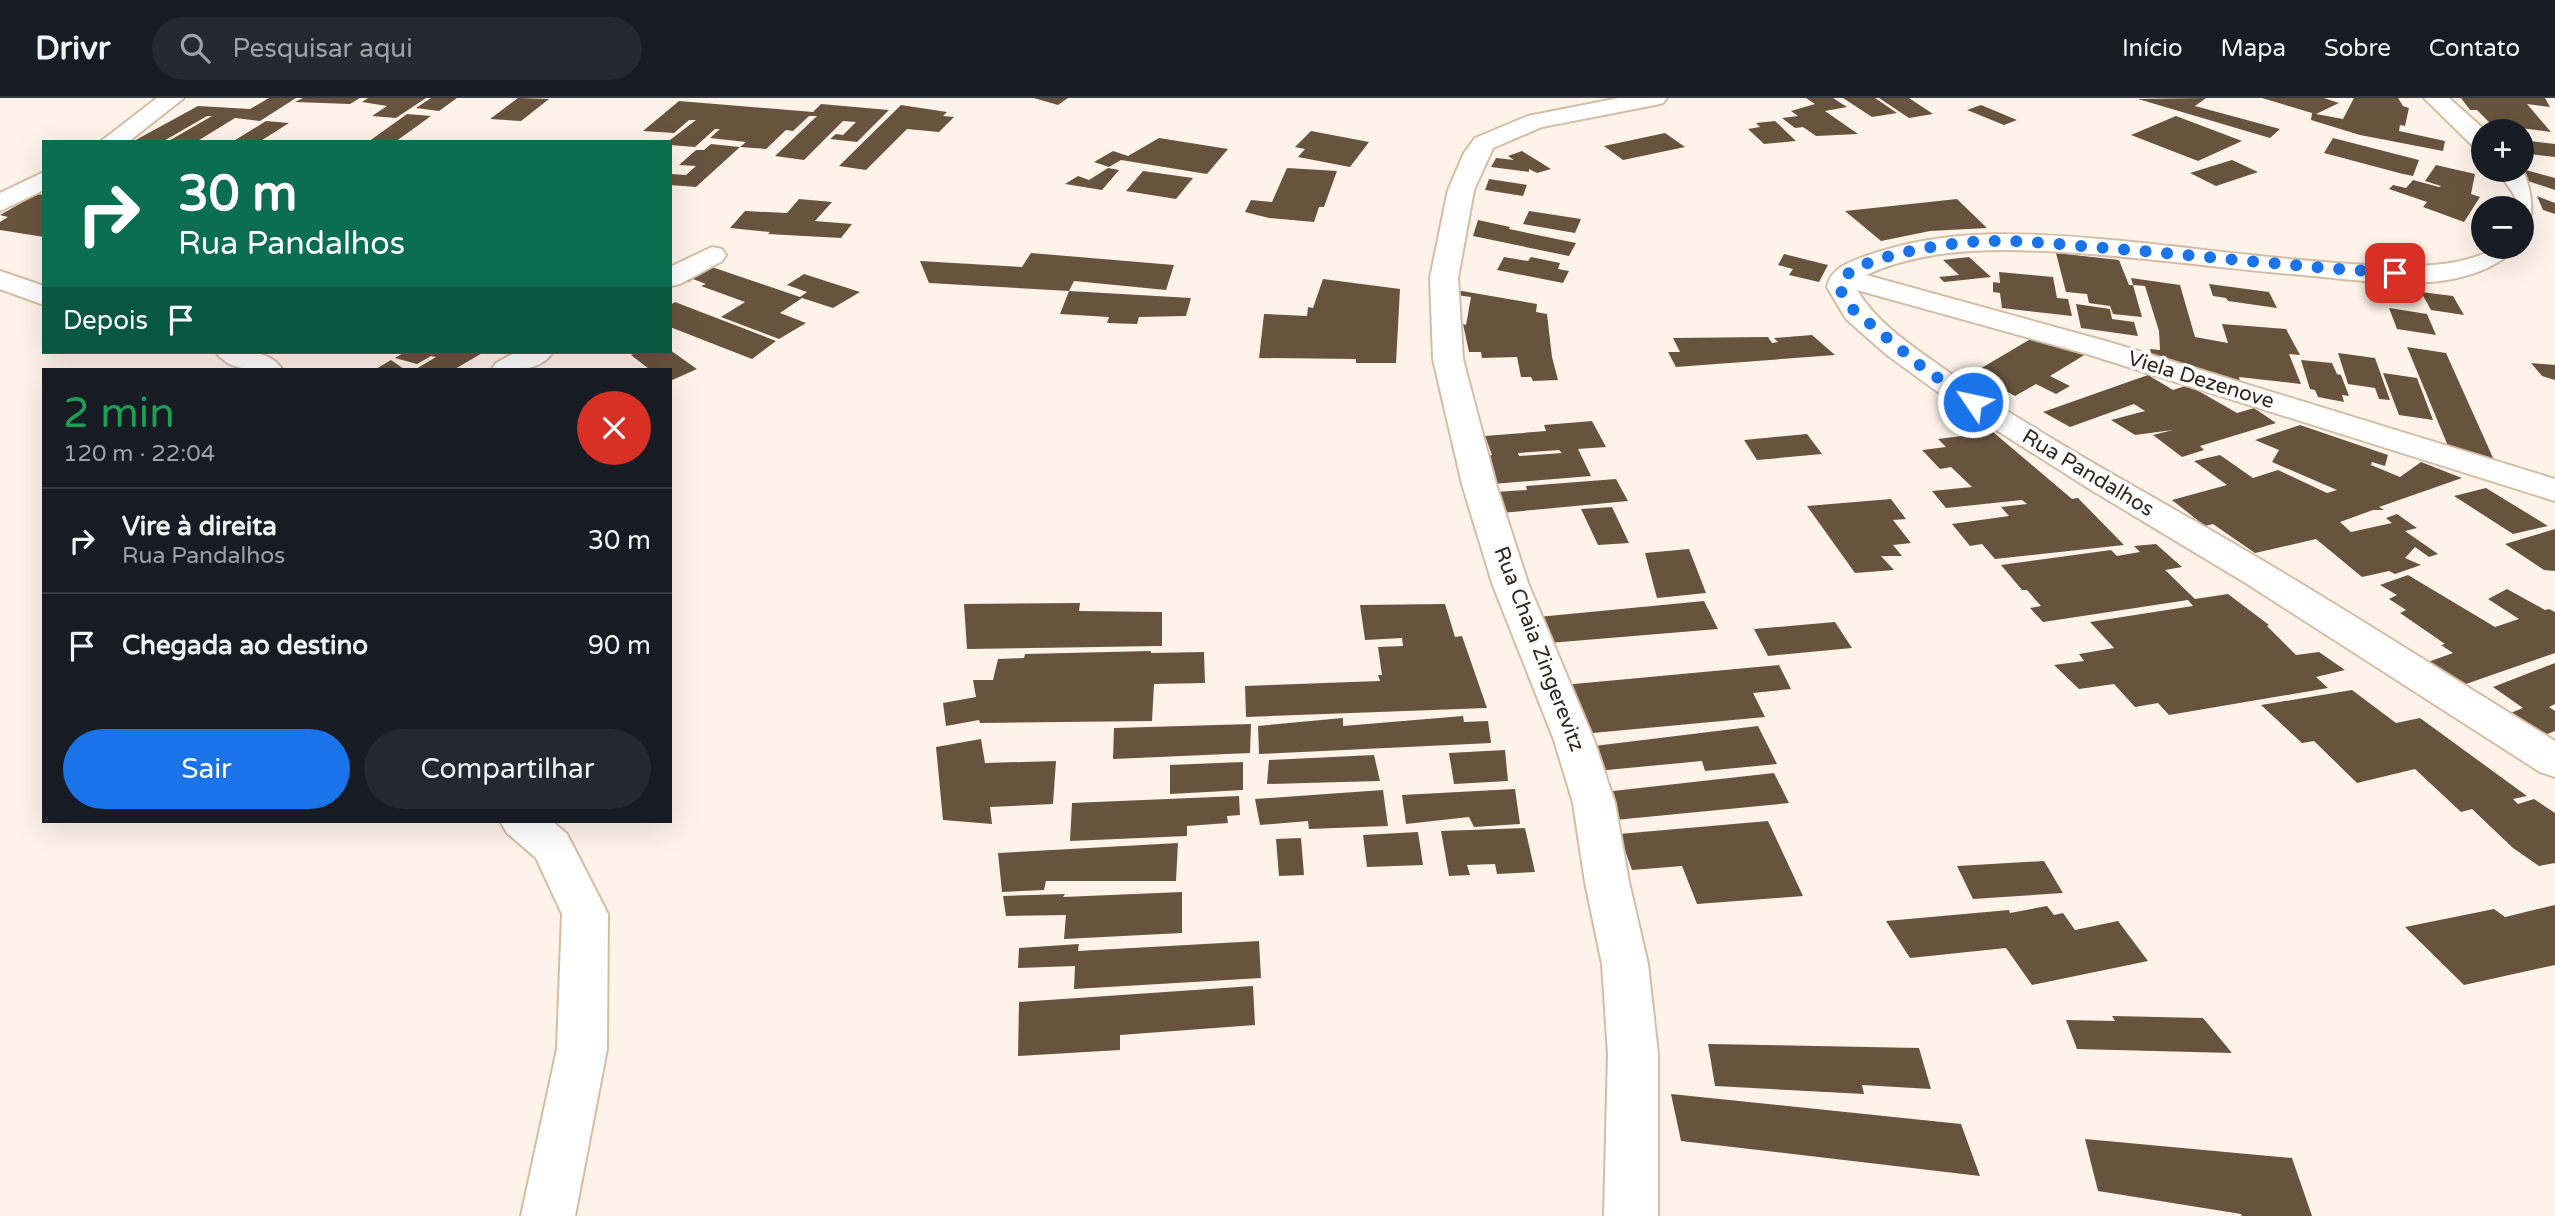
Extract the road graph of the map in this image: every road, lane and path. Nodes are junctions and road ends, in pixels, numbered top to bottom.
1 (172, 98) edge
2 (1655, 98) edge
3 (2436, 98) edge
4 (2471, 131) edge
5 (115, 140) edge
6 (42, 181) edge
7 (0, 203) edge
8 (712, 255) dead end
9 (2495, 259) edge
10 (672, 277) edge
11 (1844, 278) junction
12 (0, 279) edge
13 (42, 295) edge
14 (235, 354) edge
15 (534, 354) edge
16 (265, 368) edge
17 (509, 368) edge
18 (2555, 490) edge
19 (2555, 761) edge
20 (524, 823) edge
21 (548, 1216) edge
22 (1631, 1216) edge

1 - 5 street
2 - 22 street, Rua Chaia Zingerevitz
3 - 4 street
6 - 7 street
8 - 10 street
9 - 11 street
11 - 18 street, Viela Dezenove
11 - 19 street, Rua Pandalhos
12 - 13 street
14 - 16 street
15 - 17 street
20 - 21 street

